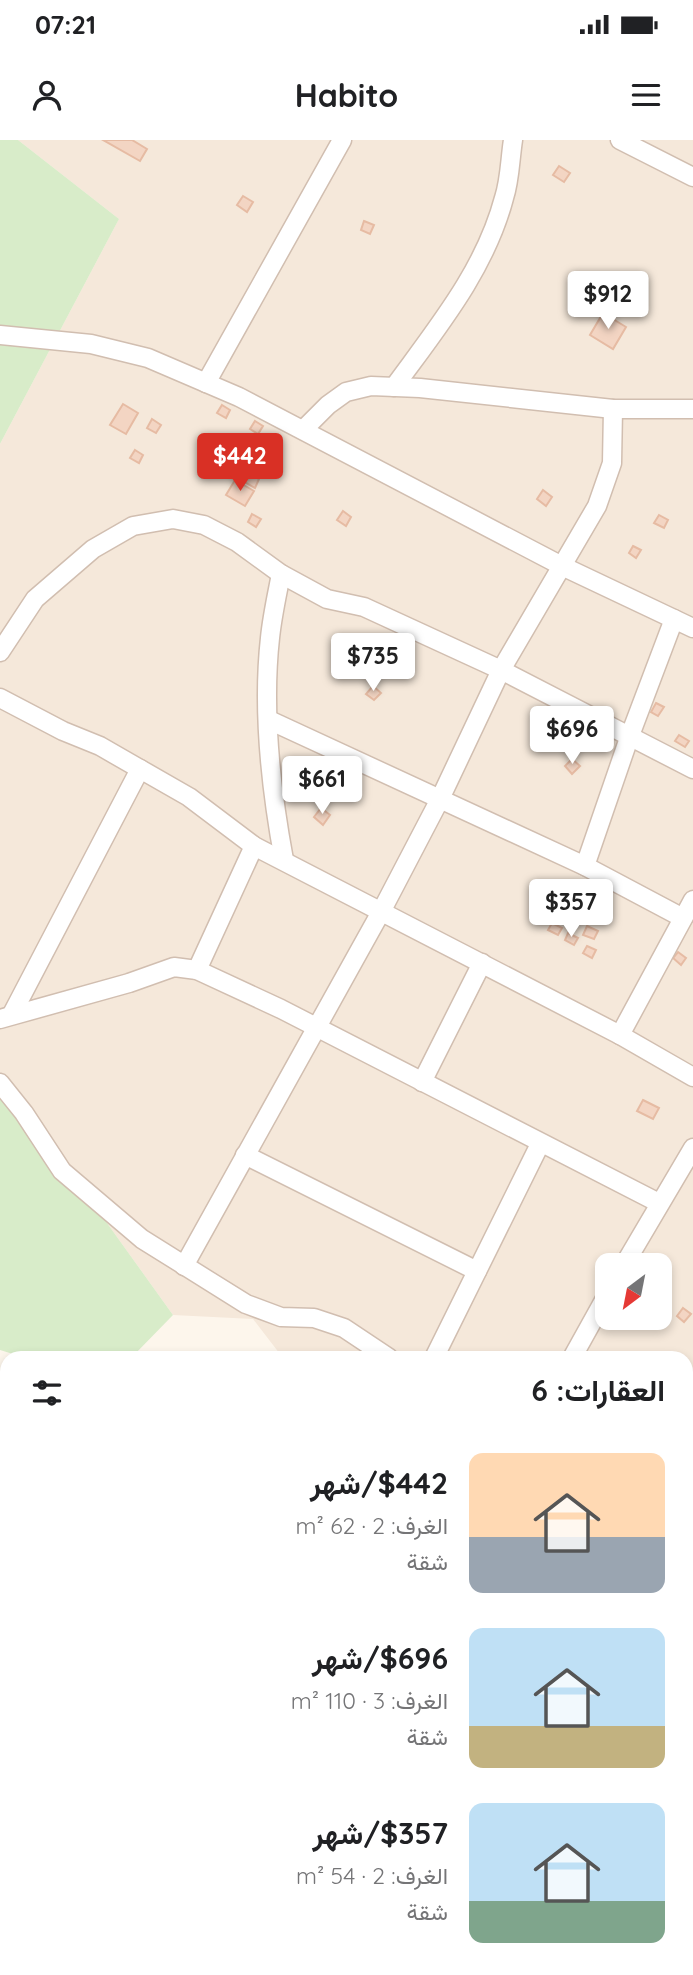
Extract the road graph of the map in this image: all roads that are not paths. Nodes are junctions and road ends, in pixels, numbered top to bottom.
1 (342, 140) edge
2 (513, 140) edge
3 (620, 140) edge
4 (693, 177) edge
5 (0, 335) edge
6 (206, 383) junction
7 (394, 387) junction
8 (693, 409) edge
9 (613, 410) junction
10 (303, 430) junction
11 (562, 566) junction
12 (281, 574) junction
13 (674, 619) junction
14 (693, 628) edge
15 (0, 652) edge
16 (500, 670) junction
17 (0, 698) edge
18 (269, 720) junction
19 (629, 738) junction
20 (140, 769) junction
21 (693, 769) edge
22 (440, 799) junction
23 (254, 846) junction
24 (284, 860) junction
25 (585, 866) junction
26 (693, 900) edge
27 (382, 911) junction
28 (684, 918) junction
29 (482, 963) junction
30 (197, 970) junction
31 (6, 1017) edge
32 (315, 1027) junction
33 (620, 1035) junction
34 (693, 1077) edge
35 (422, 1082) junction
36 (0, 1083) edge
37 (540, 1143) junction
38 (693, 1148) edge
39 (245, 1155) junction
40 (659, 1203) junction
41 (631, 1253) edge
42 (184, 1266) junction
43 (477, 1271) junction
44 (595, 1317) edge
45 (378, 1351) edge
46 (437, 1351) edge
47 (576, 1351) edge

1 - 6 street
2 - 7 street
3 - 4 street
5 - 6 street
6 - 10 street
7 - 9 street
7 - 10 street
8 - 9 street
9 - 11 street
10 - 11 street
11 - 13 street
11 - 16 street
12 - 15 street
12 - 16 street
12 - 18 street
13 - 14 street
13 - 19 street
16 - 19 street
16 - 22 street
17 - 20 street
18 - 22 street
18 - 24 street
19 - 21 street
19 - 25 street
20 - 23 street
20 - 31 street
22 - 25 street
22 - 27 street
23 - 24 street
23 - 30 street
24 - 27 street
25 - 28 street
26 - 28 street
27 - 29 street
27 - 32 street
28 - 33 street
29 - 33 street
29 - 35 street
30 - 31 street
30 - 32 street
32 - 35 street
32 - 39 street
33 - 34 street
35 - 37 street
36 - 42 street
37 - 40 street
37 - 43 street
38 - 40 street
39 - 42 street
39 - 43 street
40 - 41 street
42 - 45 street
43 - 46 street
44 - 47 street

